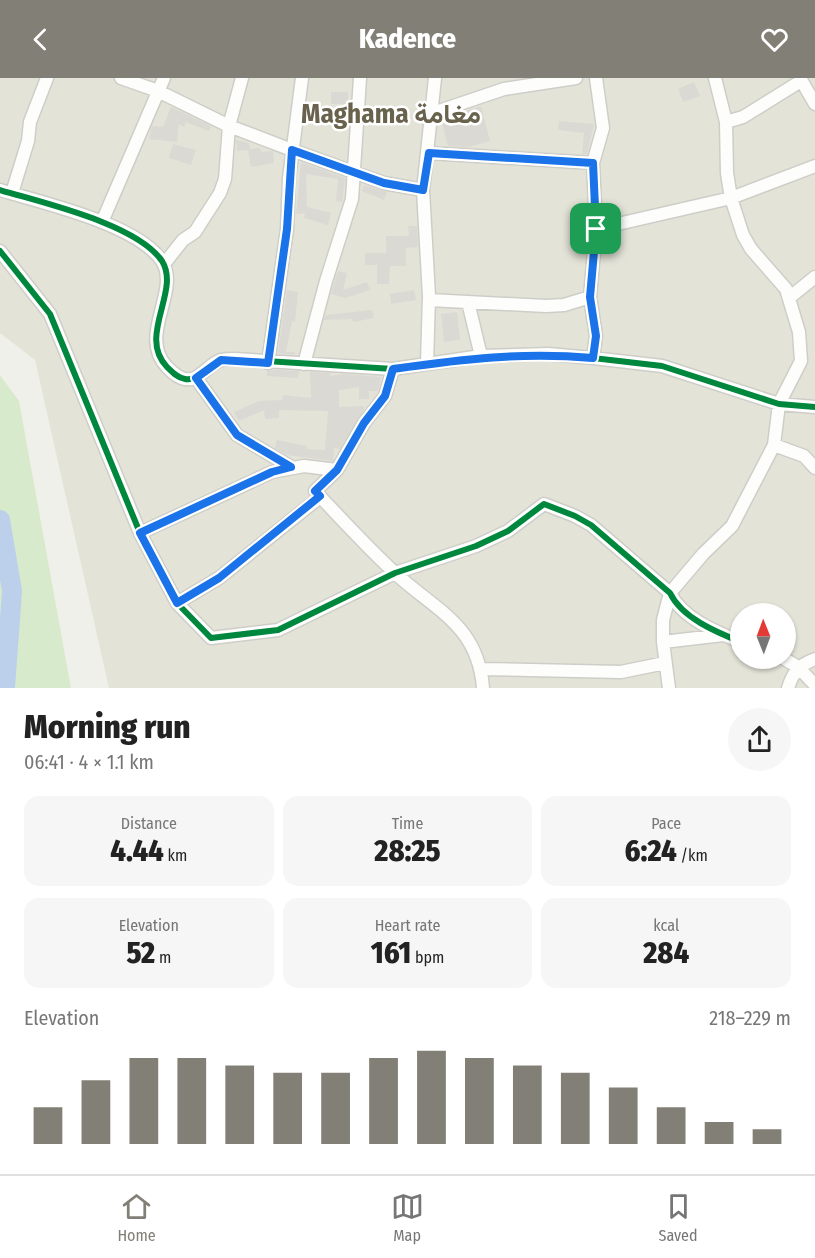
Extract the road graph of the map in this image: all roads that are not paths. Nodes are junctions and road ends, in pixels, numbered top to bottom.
1 (47, 78) edge
2 (121, 78) edge
3 (164, 78) edge
4 (242, 78) edge
5 (302, 78) edge
6 (360, 78) edge
7 (435, 78) edge
8 (576, 78) edge
9 (596, 78) edge
10 (715, 78) edge
11 (801, 80) edge
12 (158, 91) junction
13 (815, 104) edge
14 (430, 114) junction
15 (726, 122) junction
16 (229, 126) junction
17 (292, 150) junction
18 (429, 153) junction
19 (593, 163) junction
20 (815, 166) edge
21 (356, 171) junction
22 (423, 190) junction
23 (6, 191) edge
24 (731, 198) junction
25 (102, 222) junction
26 (596, 229) junction
27 (0, 251) edge
28 (164, 264) junction
29 (815, 276) edge
30 (590, 297) junction
31 (789, 298) junction
32 (429, 300) junction
33 (468, 302) junction
34 (481, 356) junction
35 (593, 358) junction
36 (815, 361) edge
37 (801, 362) junction
38 (268, 363) junction
39 (304, 364) junction
40 (427, 364) junction
41 (393, 369) junction
42 (196, 378) junction
43 (778, 404) junction
44 (815, 407) edge
45 (774, 445) junction
46 (291, 467) junction
47 (815, 468) edge
48 (337, 470) junction
49 (320, 496) junction
50 (140, 533) junction
51 (395, 573) junction
52 (670, 593) junction
53 (177, 603) junction
54 (723, 635) junction
55 (730, 638) edge
56 (663, 642) junction
57 (815, 659) edge
58 (665, 663) junction
59 (798, 667) junction
60 (481, 669) junction
61 (815, 685) edge
62 (483, 688) edge
63 (669, 688) edge
64 (788, 688) edge

1 - 23 street
2 - 12 street
3 - 12 street
4 - 16 street
5 - 17 street
6 - 21 street
7 - 14 street
8 - 14 street
9 - 19 street
10 - 15 street
11 - 13 street
11 - 15 street
12 - 16 street
12 - 25 street
14 - 18 street
15 - 24 street
16 - 17 street
16 - 28 street
17 - 21 street
17 - 38 street
18 - 19 street
18 - 22 street
19 - 26 street
20 - 24 street
21 - 22 street
21 - 39 street
22 - 32 street
23 - 25 street
24 - 26 street
24 - 31 street
25 - 28 street
26 - 30 street
27 - 50 street
28 - 42 street
29 - 31 street
30 - 33 street
30 - 35 street
31 - 37 street
32 - 33 street
32 - 40 street
33 - 34 street
34 - 35 street
34 - 40 street
35 - 43 street
36 - 37 street
37 - 43 street
38 - 39 street
38 - 42 street
39 - 41 street
40 - 41 street
41 - 48 street
42 - 46 street
43 - 44 street
43 - 45 street
45 - 47 street
45 - 52 street
46 - 48 street
46 - 50 street
48 - 49 street
49 - 51 street
49 - 53 street
50 - 53 street
51 - 52 street
51 - 53 street
51 - 60 street
52 - 54 street
52 - 56 street
54 - 55 street
54 - 56 street
56 - 58 street
57 - 59 street
58 - 60 street
58 - 63 street
59 - 61 street
59 - 64 street
60 - 62 street

